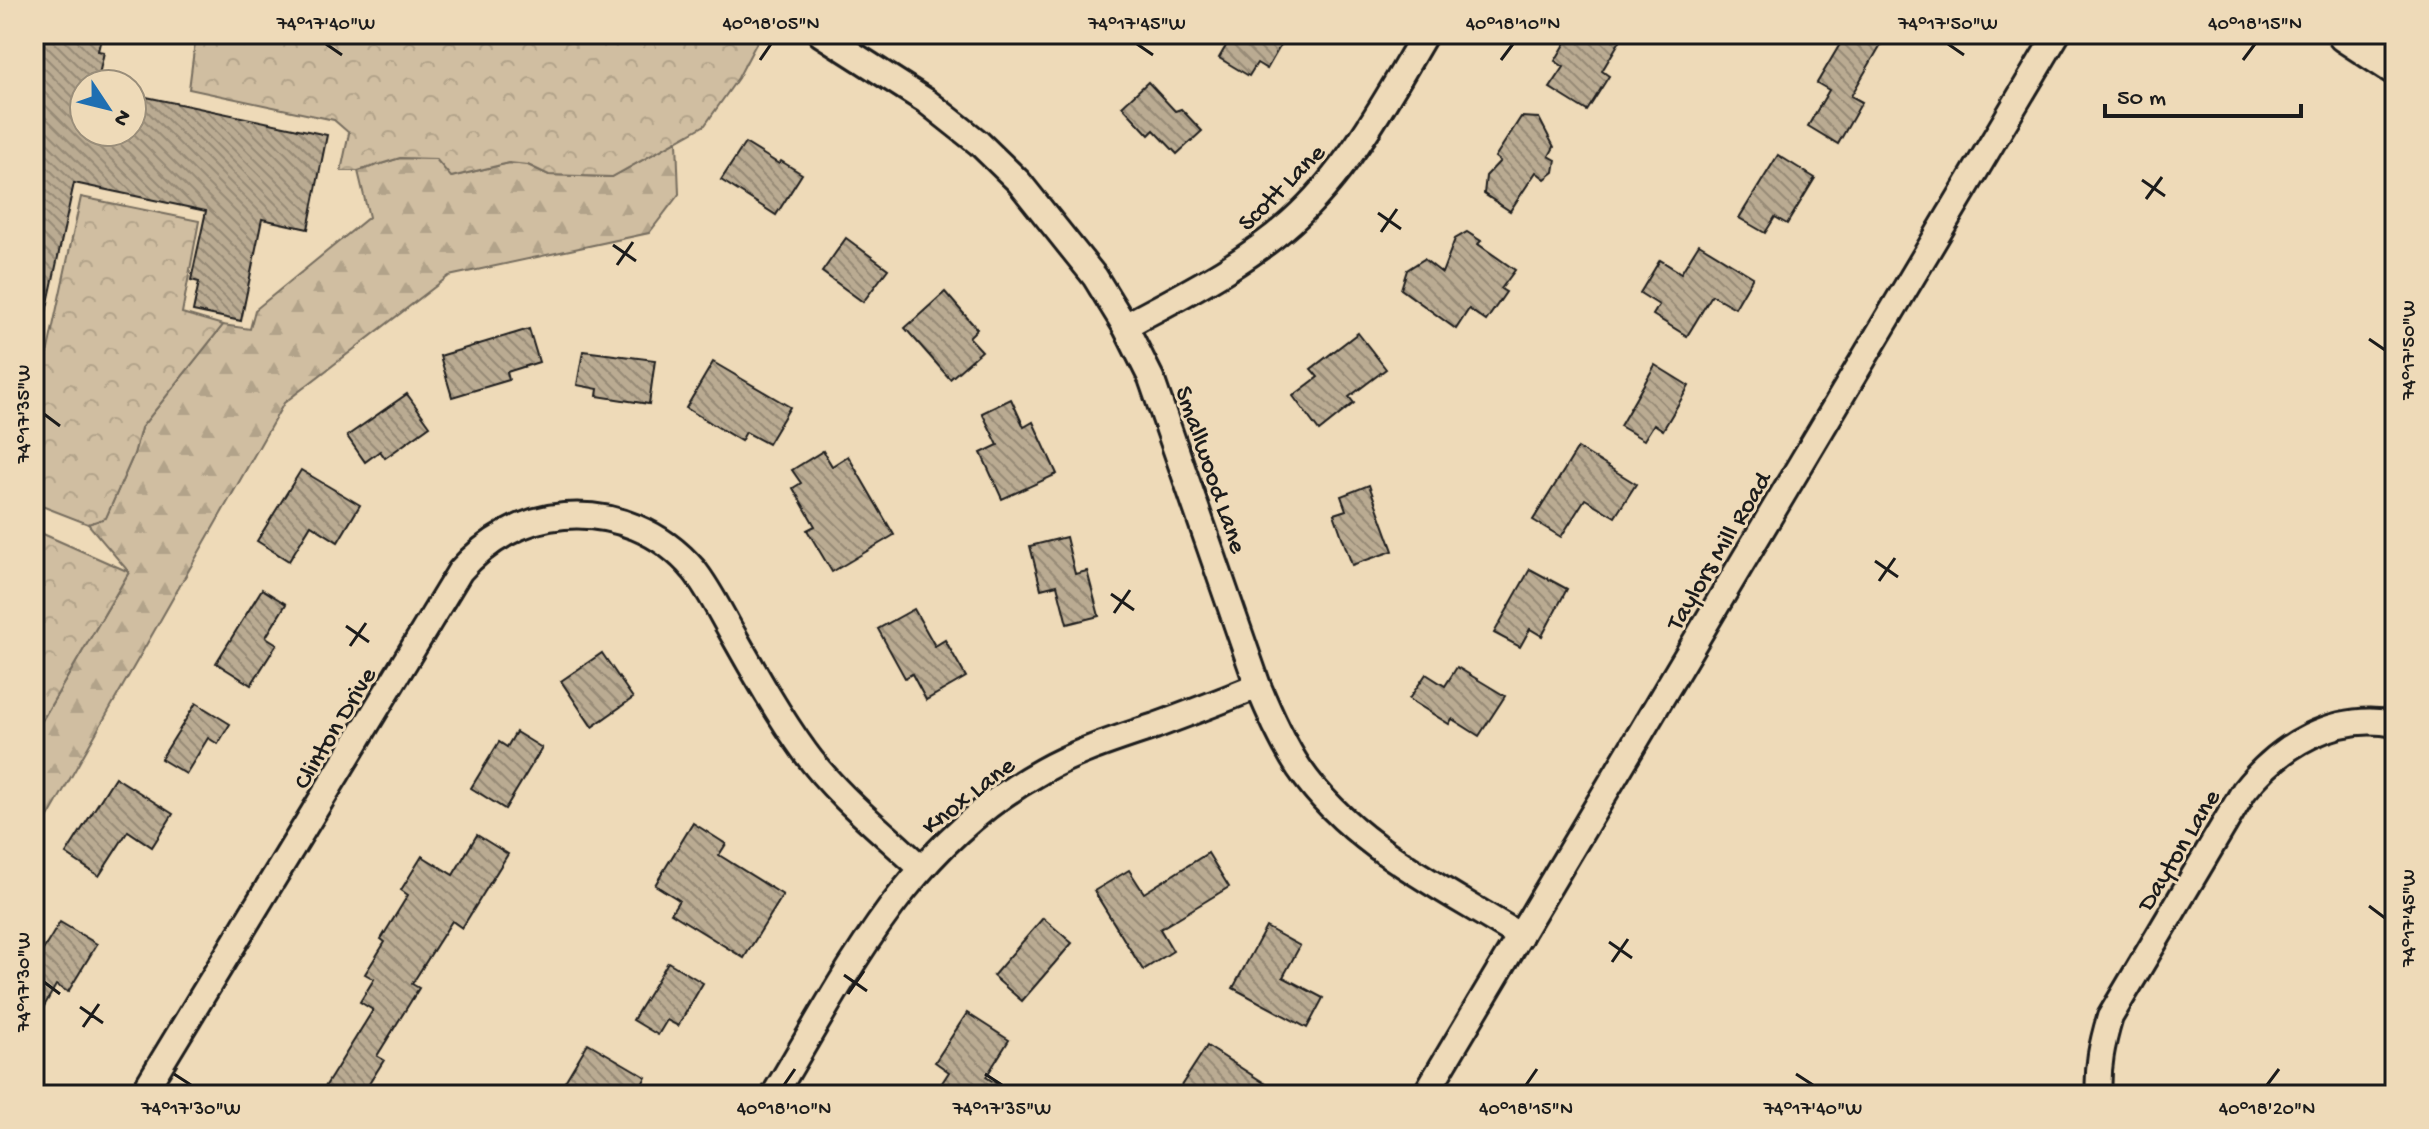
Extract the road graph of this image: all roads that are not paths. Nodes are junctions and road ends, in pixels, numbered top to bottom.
1 (821, 34) edge
2 (1425, 34) edge
3 (2057, 34) edge
4 (2346, 34) edge
5 (2395, 66) edge
6 (1125, 326) junction
7 (1258, 686) junction
8 (2395, 724) edge
9 (921, 868) junction
10 (1520, 936) junction
11 (142, 1095) edge
12 (774, 1095) edge
13 (1425, 1095) edge
14 (2099, 1095) edge

1 - 6 street, Smallwood Lane
2 - 6 street, Scott Lane
3 - 10 street, Taylors Mill Road
4 - 5 street
6 - 7 street, Smallwood Lane
7 - 9 street, Knox Lane
7 - 10 street, Smallwood Lane
8 - 14 street, Dayton Lane
9 - 11 street, Clinton Drive
9 - 12 street, Knox Lane
10 - 13 street, Taylors Mill Road

